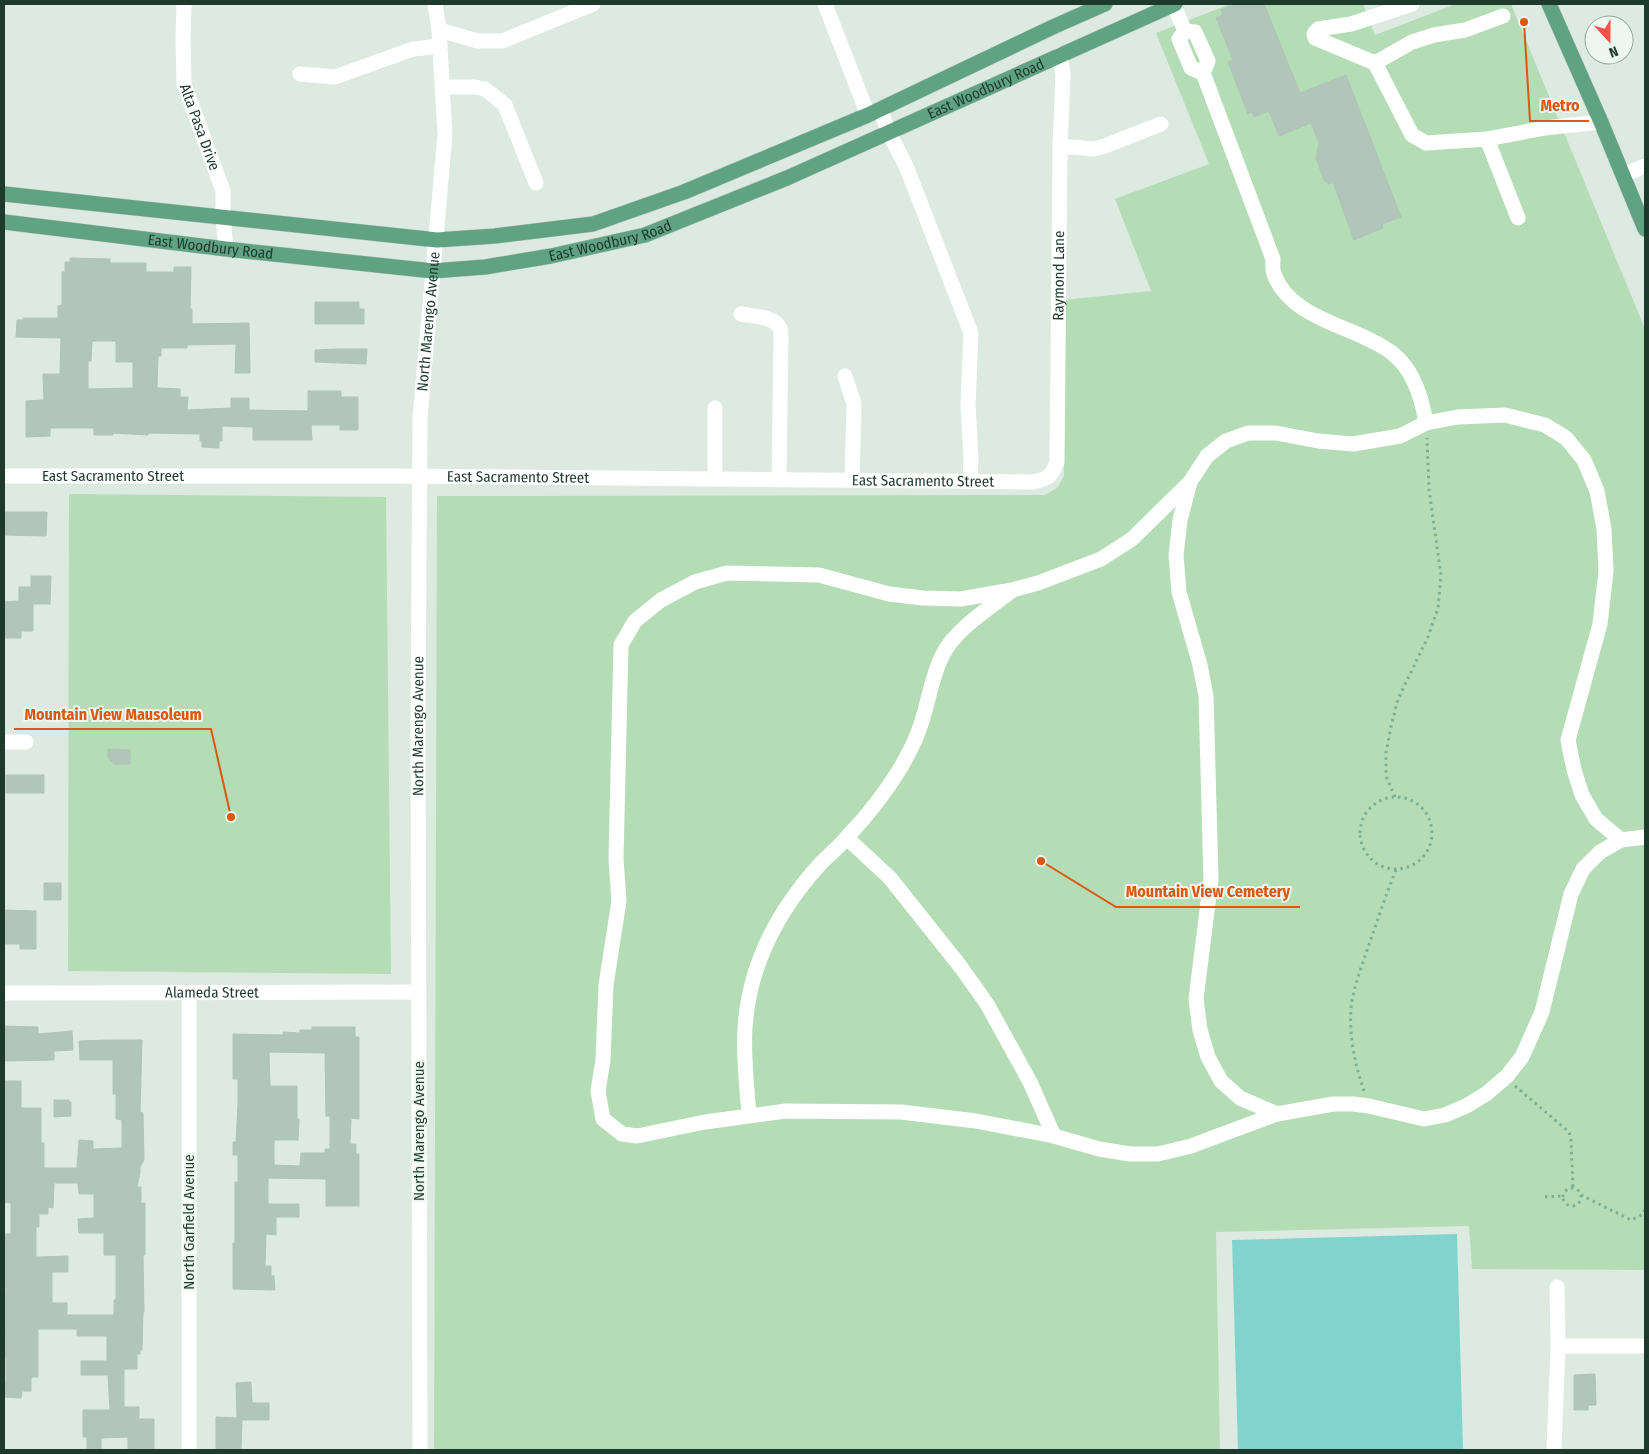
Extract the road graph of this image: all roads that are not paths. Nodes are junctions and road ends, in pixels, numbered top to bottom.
1 (184, 4) edge
2 (435, 4) edge
3 (593, 4) edge
4 (825, 4) edge
5 (1105, 4) edge
6 (1173, 4) edge
7 (1412, 4) edge
8 (1549, 4) edge
9 (1504, 16) dead end
10 (439, 30) junction
11 (440, 46) junction
12 (1060, 54) junction
13 (1375, 63) junction
14 (300, 74) dead end
15 (442, 87) junction
16 (874, 112) junction
17 (1601, 122) junction
18 (1161, 124) dead end
19 (889, 133) junction
20 (1487, 139) junction
21 (1060, 146) junction
22 (1645, 166) edge
23 (1623, 175) junction
24 (536, 183) dead end
25 (4, 194) edge
26 (223, 217) junction
27 (1518, 218) dead end
28 (1644, 221) edge
29 (4, 222) edge
30 (436, 240) junction
31 (226, 250) junction
32 (434, 271) junction
33 (740, 314) dead end
34 (845, 376) dead end
35 (715, 408) dead end
36 (1426, 423) junction
37 (4, 476) edge
38 (420, 477) junction
39 (715, 479) junction
40 (779, 480) junction
41 (852, 480) junction
42 (970, 481) junction
43 (1032, 482) joint
44 (1190, 482) junction
45 (1012, 590) junction
46 (4, 742) edge
47 (26, 742) dead end
48 (1645, 837) edge
49 (847, 838) junction
50 (1621, 840) junction
51 (419, 992) junction
52 (4, 993) edge
53 (189, 993) junction
54 (1277, 1114) junction
55 (749, 1115) junction
56 (1054, 1136) junction
57 (1557, 1287) dead end
58 (1558, 1346) junction
59 (1645, 1346) edge
60 (189, 1450) edge
61 (420, 1450) edge
62 (1554, 1450) edge

1 - 26 street, Alta Pasa Drive
2 - 10 street, North Marengo Avenue
3 - 10 street
4 - 16 street
5 - 16 main road, East Woodbury Road
6 - 12 main road, East Woodbury Road
6 - 36 street
7 - 13 street
8 - 17 main road
9 - 13 street
10 - 11 street, North Marengo Avenue
11 - 14 street
11 - 15 street, North Marengo Avenue
12 - 19 main road, East Woodbury Road
12 - 21 street, Raymond Lane
13 - 20 street
15 - 24 street
15 - 30 street, North Marengo Avenue
16 - 19 street
16 - 30 main road, East Woodbury Road
17 - 20 street
17 - 23 main road
18 - 21 street
19 - 32 main road, East Woodbury Road
19 - 42 street
20 - 27 street
21 - 43 street, Raymond Lane
22 - 23 street
23 - 28 main road
25 - 26 main road, East Woodbury Road
26 - 30 main road, East Woodbury Road
26 - 31 street, Alta Pasa Drive
29 - 31 main road, East Woodbury Road
30 - 32 street, North Marengo Avenue
31 - 32 main road, East Woodbury Road
32 - 38 street, North Marengo Avenue
33 - 40 street
34 - 41 street
35 - 39 street
36 - 44 street
36 - 50 street
37 - 38 street, East Sacramento Street
38 - 39 street, East Sacramento Street
38 - 51 street, North Marengo Avenue
39 - 40 street, East Sacramento Street
40 - 41 street, East Sacramento Street
41 - 42 street, East Sacramento Street
42 - 43 street, East Sacramento Street
44 - 45 street
44 - 54 street
45 - 49 street
45 - 55 street
46 - 47 street
48 - 50 street
49 - 55 street
49 - 56 street
50 - 54 street
51 - 53 street, Alameda Street
51 - 61 street, North Marengo Avenue
52 - 53 street, Alameda Street
53 - 60 street, North Garfield Avenue
54 - 56 street
55 - 56 street
57 - 58 street
58 - 59 street
58 - 62 street

